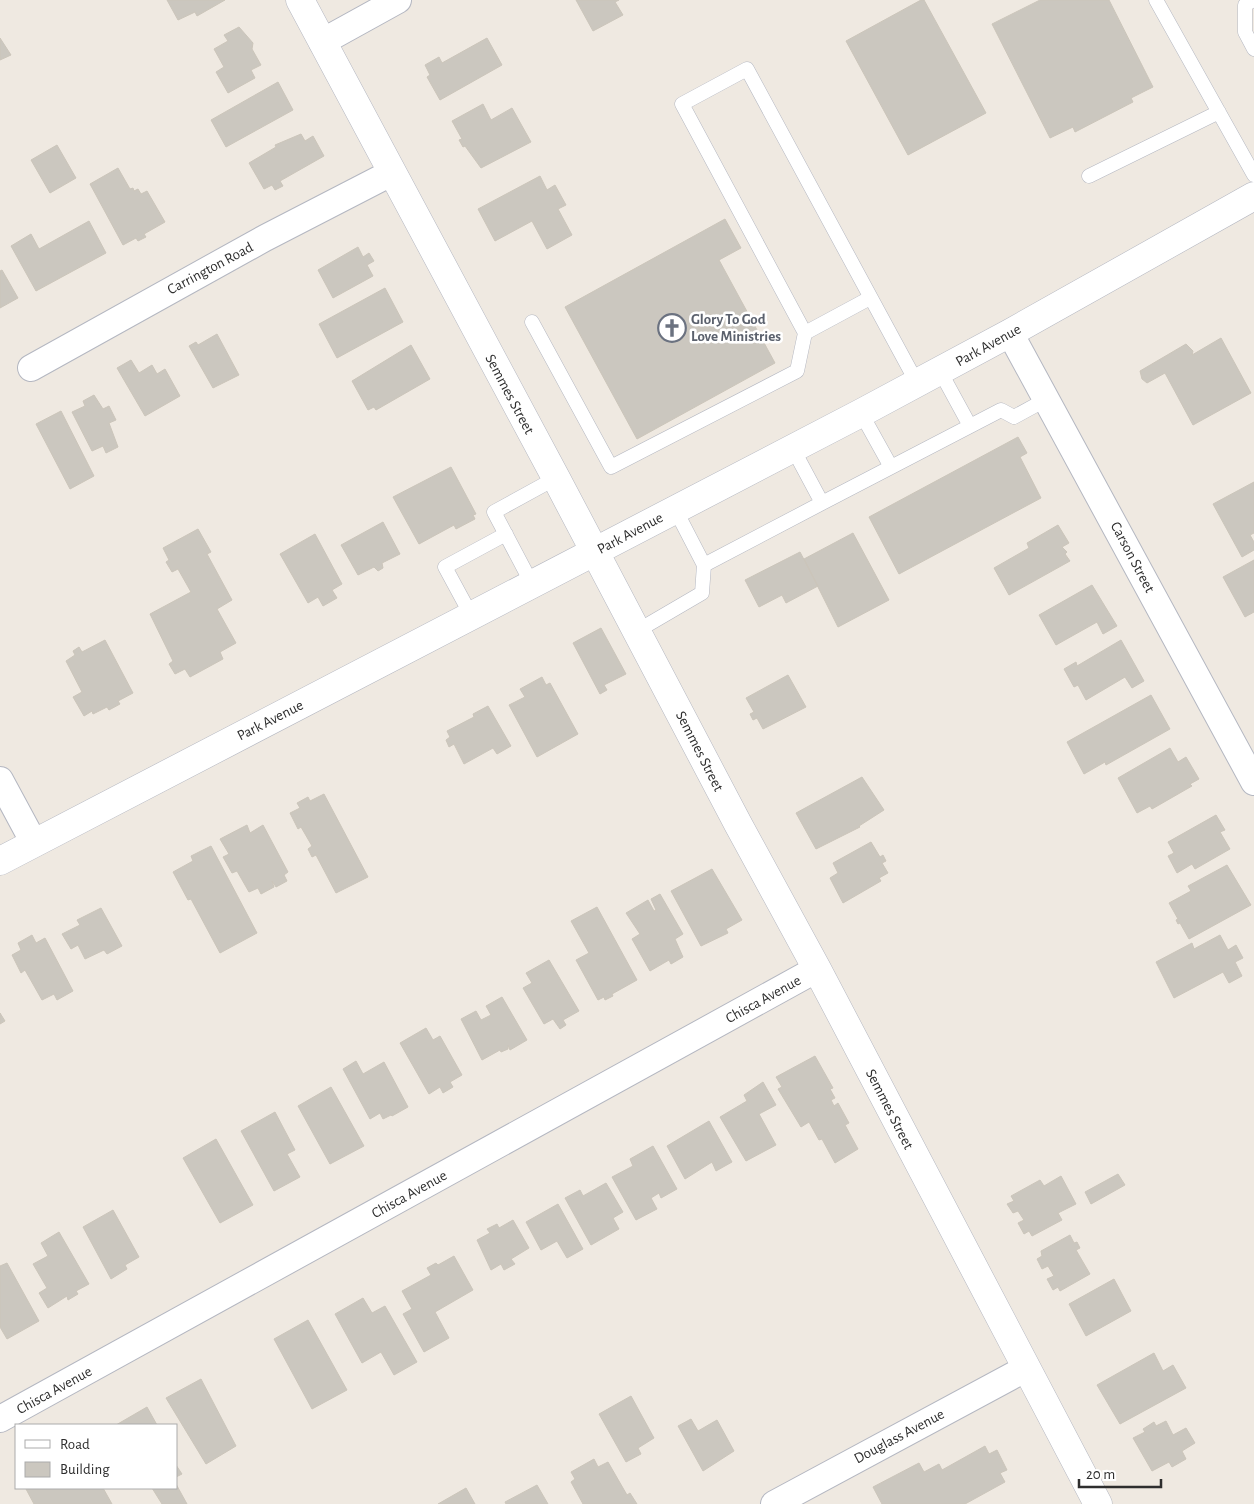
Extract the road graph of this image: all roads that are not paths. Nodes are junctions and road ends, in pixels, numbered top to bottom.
1 (300, 0) edge
2 (398, 0) edge
3 (1156, 0) edge
4 (1253, 0) edge
5 (322, 42) junction
6 (1254, 49) edge
7 (1219, 112) junction
8 (391, 173) junction
9 (1254, 175) edge
10 (1089, 176) dead end
11 (1254, 196) edge
12 (870, 298) junction
13 (532, 322) dead end
14 (804, 333) junction
15 (1010, 333) junction
16 (31, 368) dead end
17 (929, 377) junction
18 (1047, 399) junction
19 (861, 413) junction
20 (970, 426) junction
21 (792, 447) junction
22 (890, 467) junction
23 (556, 478) junction
24 (822, 503) junction
25 (675, 510) junction
26 (506, 534) junction
27 (595, 552) junction
28 (704, 565) junction
29 (532, 584) junction
30 (471, 615) junction
31 (637, 630) junction
32 (0, 780) edge
33 (1254, 782) edge
34 (34, 843) junction
35 (0, 861) edge
36 (817, 969) junction
37 (1025, 1369) junction
38 (0, 1419) edge
39 (774, 1504) edge
40 (1098, 1504) edge

1 - 5 main road, Semmes Street
2 - 5 street
3 - 7 lane
4 - 6 lane
5 - 8 main road, Semmes Street
7 - 9 lane
7 - 10 lane
8 - 16 street, Carrington Road
8 - 23 main road, Semmes Street
11 - 15 main road, Park Avenue
12 - 14 lane
12 - 14 lane
12 - 17 lane
13 - 14 lane
15 - 17 main road, Park Avenue
15 - 18 street, Carson Street
17 - 19 main road, Park Avenue
17 - 20 lane
18 - 20 lane
18 - 33 street, Carson Street
19 - 21 main road, Park Avenue
19 - 22 lane
20 - 22 lane
21 - 24 lane
21 - 25 main road, Park Avenue
22 - 24 lane
23 - 26 lane
23 - 27 main road, Semmes Street
24 - 28 lane
25 - 27 main road, Park Avenue
25 - 28 lane
26 - 29 lane
26 - 30 lane
27 - 29 main road, Park Avenue
27 - 31 main road, Semmes Street
28 - 31 lane
29 - 30 main road, Park Avenue
30 - 34 main road, Park Avenue
31 - 36 main road, Semmes Street
32 - 34 street
34 - 35 main road, Park Avenue
36 - 37 main road, Semmes Street
36 - 38 street, Chisca Avenue
37 - 39 street, Douglass Avenue
37 - 40 main road, Semmes Street

